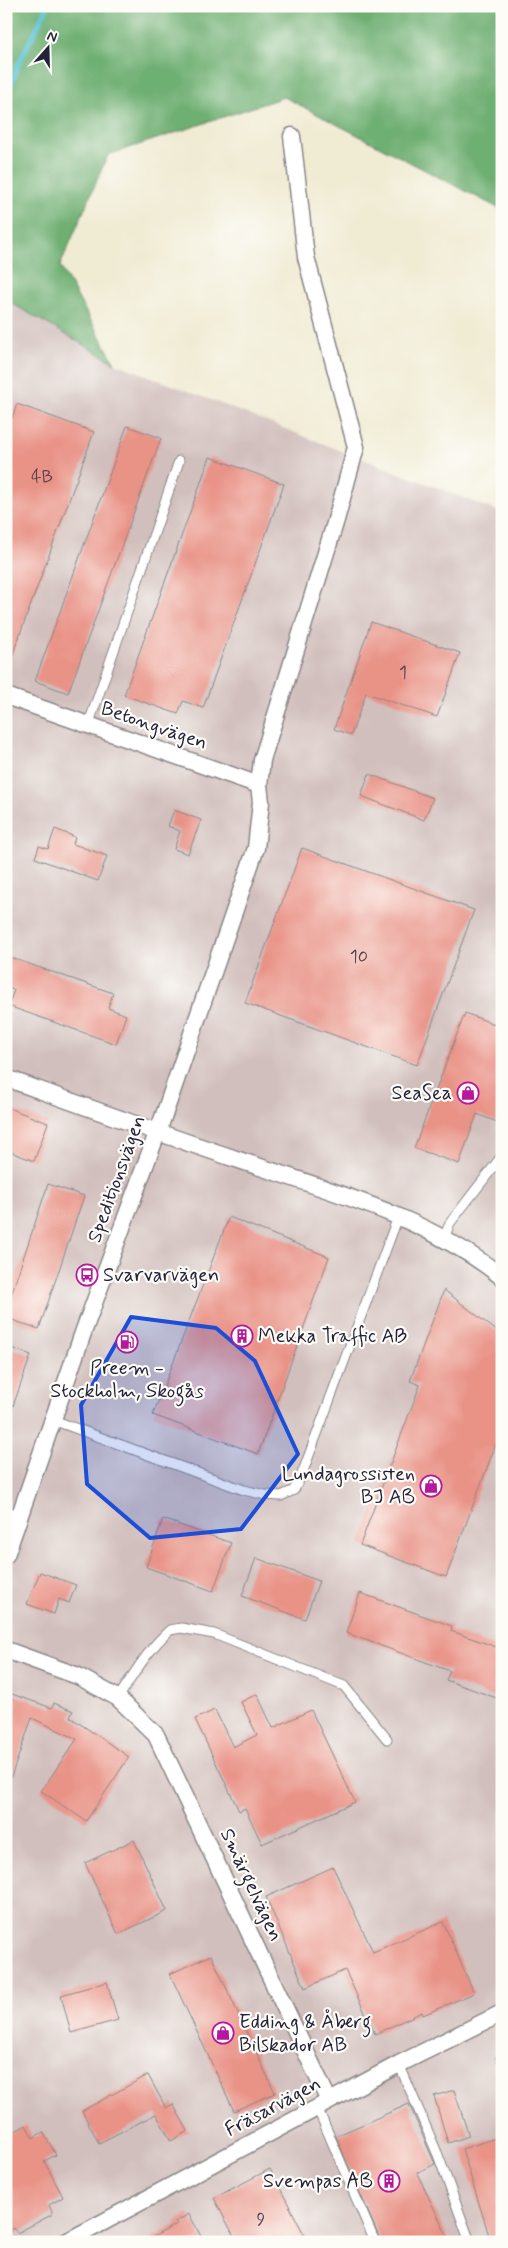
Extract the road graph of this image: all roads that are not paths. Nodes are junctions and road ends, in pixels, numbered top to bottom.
1 (292, 136) dead end
2 (179, 461) dead end
3 (6, 696) edge
4 (88, 726) junction
5 (258, 785) junction
6 (6, 1078) edge
7 (156, 1132) junction
8 (502, 1156) edge
9 (398, 1217) junction
10 (444, 1238) junction
11 (502, 1277) edge
12 (53, 1420) junction
13 (13, 1513) edge
14 (6, 1555) edge
15 (6, 1650) edge
16 (118, 1698) junction
17 (387, 1740) dead end
18 (502, 2014) edge
19 (399, 2064) junction
20 (323, 2104) junction
21 (66, 2242) edge
22 (375, 2242) edge
23 (470, 2242) edge

1 - 5 street
2 - 4 lane
3 - 4 street, Betongvägen
4 - 5 street, Betongvägen
5 - 7 street, Speditionsvägen
6 - 7 street
7 - 9 street
7 - 12 street, Speditionsvägen
8 - 10 lane
9 - 10 street
9 - 12 lane
10 - 11 street
12 - 13 street, Speditionsvägen
13 - 14 street, Speditionsvägen
15 - 16 street, Smärgelvägen
16 - 17 lane
16 - 20 street, Smärgelvägen
18 - 19 street, Fräsarvägen
19 - 20 street, Fräsarvägen
19 - 23 lane
20 - 21 street, Fräsarvägen
20 - 22 lane

